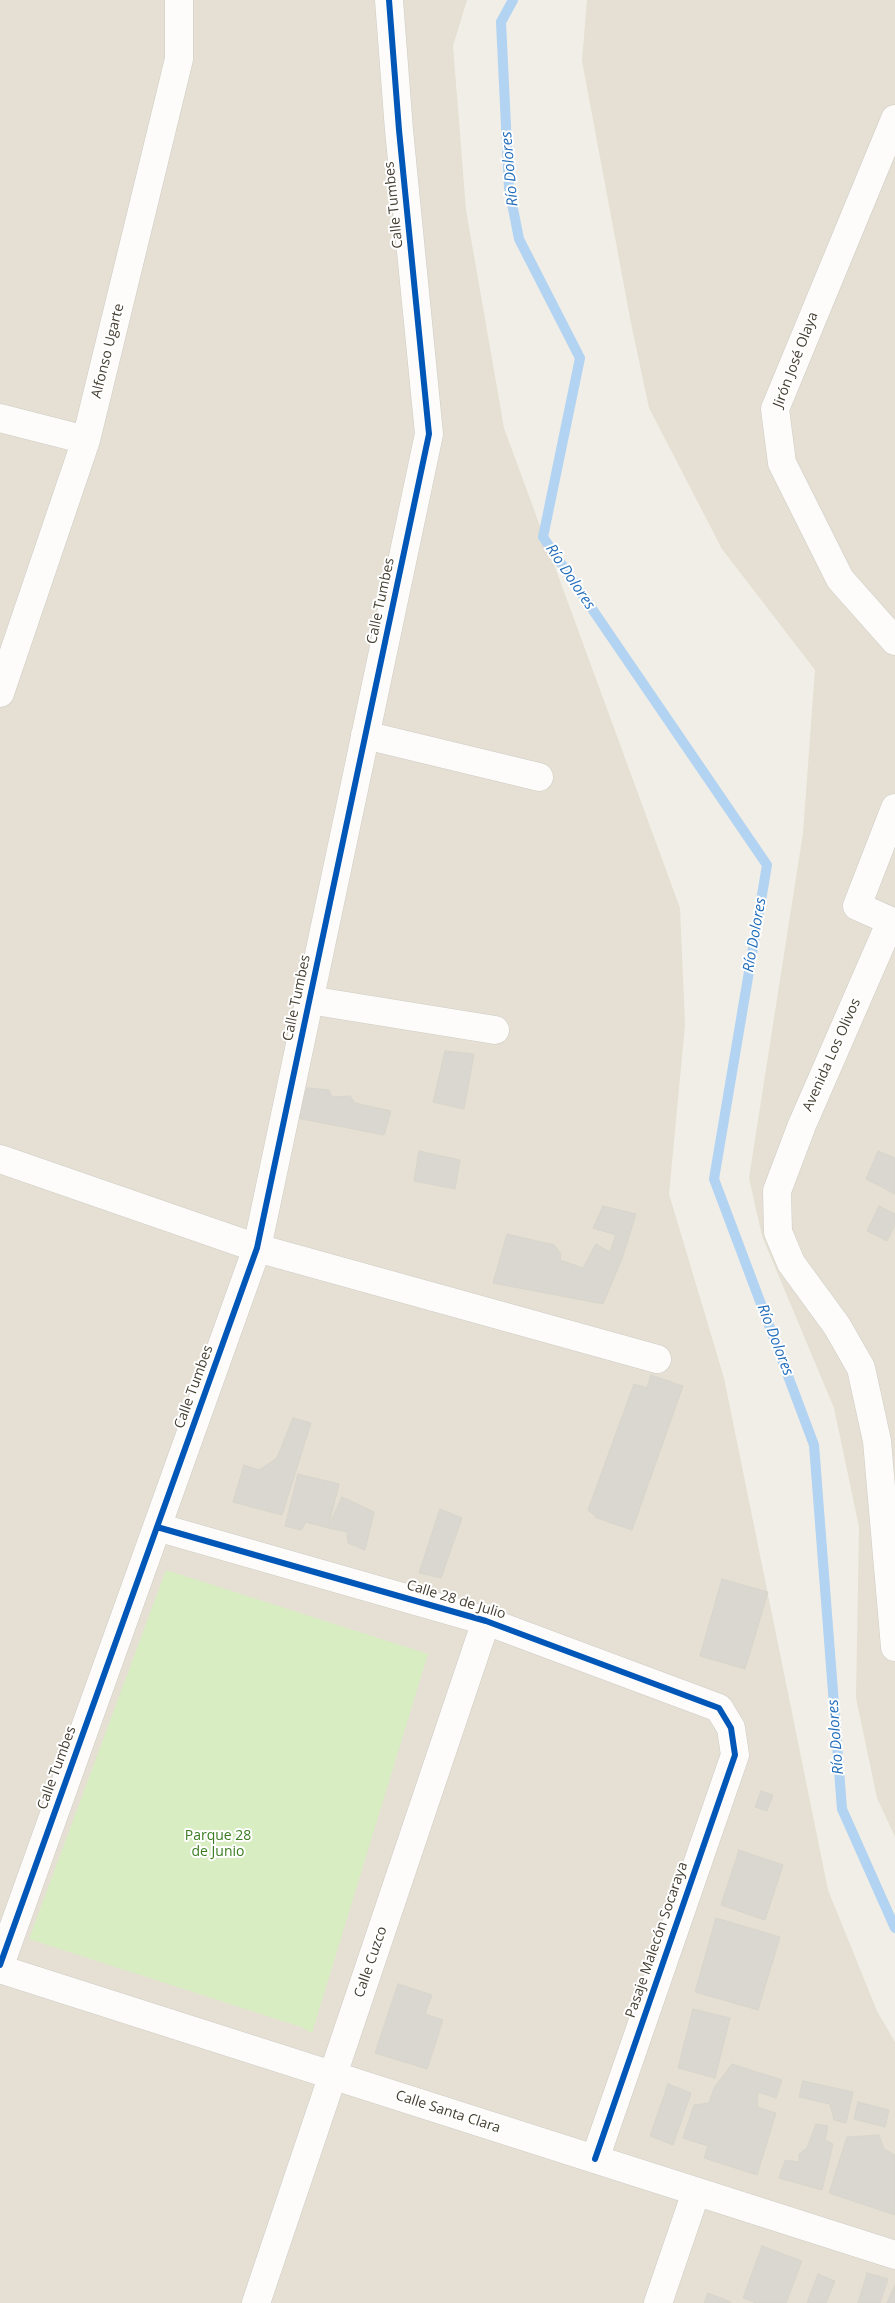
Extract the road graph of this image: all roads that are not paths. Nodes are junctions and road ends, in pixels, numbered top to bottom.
1 (179, 0) edge
2 (389, 0) edge
3 (895, 119) edge
4 (0, 418) edge
5 (86, 440) junction
6 (895, 641) edge
7 (0, 693) edge
8 (365, 735) junction
9 (539, 777) dead end
10 (895, 808) edge
11 (893, 922) edge
12 (310, 1000) junction
13 (495, 1030) dead end
14 (0, 1159) edge
15 (257, 1248) junction
16 (657, 1359) dead end
17 (157, 1527) junction
18 (486, 1621) junction
19 (895, 1647) edge
20 (731, 1728) joint
21 (0, 1964) edge
22 (0, 1969) edge
23 (332, 2075) junction
24 (595, 2159) junction
25 (696, 2192) junction
26 (895, 2255) edge
27 (256, 2303) edge
28 (658, 2303) edge

1 - 5 street, Alfonso Ugarte
2 - 8 street, Calle Tumbes
3 - 6 street, Jirón José Olaya
4 - 5 street
5 - 7 street, Alfonso Ugarte
8 - 9 street
8 - 12 street, Calle Tumbes
10 - 11 street
11 - 19 street, Avenida Los Olivos
12 - 13 street
12 - 15 street, Calle Tumbes
14 - 15 street
15 - 16 street
15 - 17 street, Calle Tumbes
17 - 18 street, Calle 28 de Julio
17 - 21 street, Calle Tumbes
18 - 20 street, Calle 28 de Julio
18 - 23 street, Calle Cuzco
20 - 24 street, Pasaje Malecón Socaraya
22 - 23 street, Calle Santa Clara
23 - 24 street, Calle Santa Clara
23 - 27 street, Calle Cuzco
24 - 25 street, Calle Santa Clara
25 - 26 street, Calle Santa Clara
25 - 28 street

